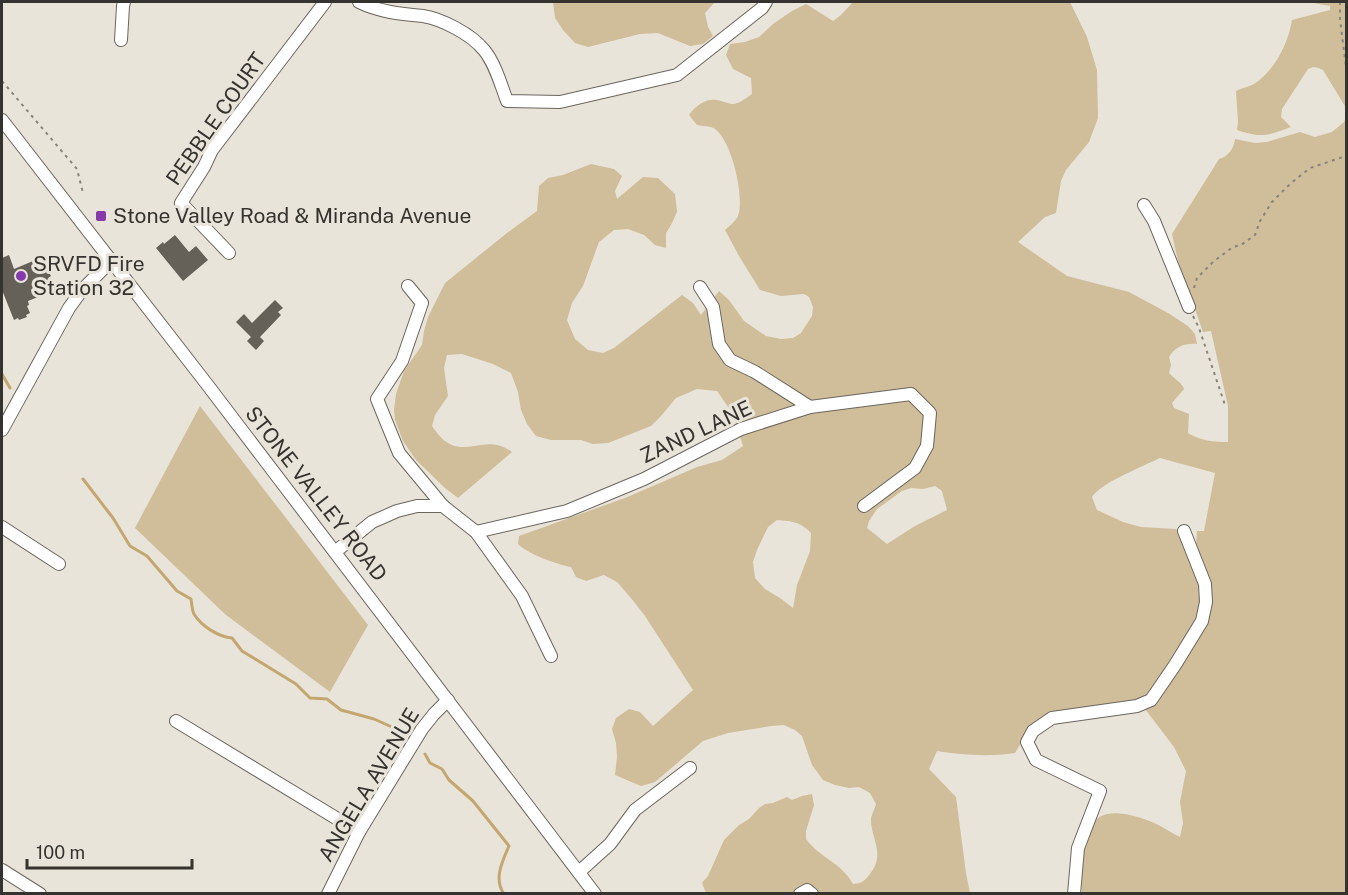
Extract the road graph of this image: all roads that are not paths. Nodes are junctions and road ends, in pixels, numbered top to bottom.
1 (124, 2) edge
2 (325, 2) edge
3 (359, 2) edge
4 (766, 2) edge
5 (121, 40) dead end
6 (2, 120) edge
7 (1144, 205) dead end
8 (229, 253) dead end
9 (111, 261) junction
10 (408, 286) dead end
11 (700, 287) dead end
12 (1189, 307) road end
13 (810, 406) junction
14 (2, 430) edge
15 (442, 506) junction
16 (864, 506) dead end
17 (2, 527) edge
18 (1184, 531) dead end
19 (476, 532) junction
20 (335, 552) junction
21 (59, 564) dead end
22 (551, 656) dead end
23 (448, 700) junction
24 (176, 722) dead end
25 (690, 768) dead end
26 (359, 832) junction
27 (2, 870) edge
28 (579, 872) junction
29 (40, 894) edge
30 (328, 894) edge
31 (596, 894) edge
32 (800, 894) edge
33 (812, 894) edge
34 (1074, 894) edge

1 - 5 street
2 - 8 street, PEBBLE COURT
3 - 4 street
6 - 9 street, STONE VALLEY ROAD
7 - 12 street
9 - 14 street
9 - 20 street, STONE VALLEY ROAD
10 - 15 street
11 - 13 street
13 - 16 street, ZAND LANE
13 - 19 street, ZAND LANE
15 - 19 street
15 - 20 street
17 - 21 street
18 - 34 street
19 - 22 street
20 - 23 street, STONE VALLEY ROAD
23 - 26 street, ANGELA AVENUE
23 - 28 street, STONE VALLEY ROAD
24 - 26 street
25 - 28 street
26 - 30 street, ANGELA AVENUE
27 - 29 street
28 - 31 street, STONE VALLEY ROAD
32 - 33 street

